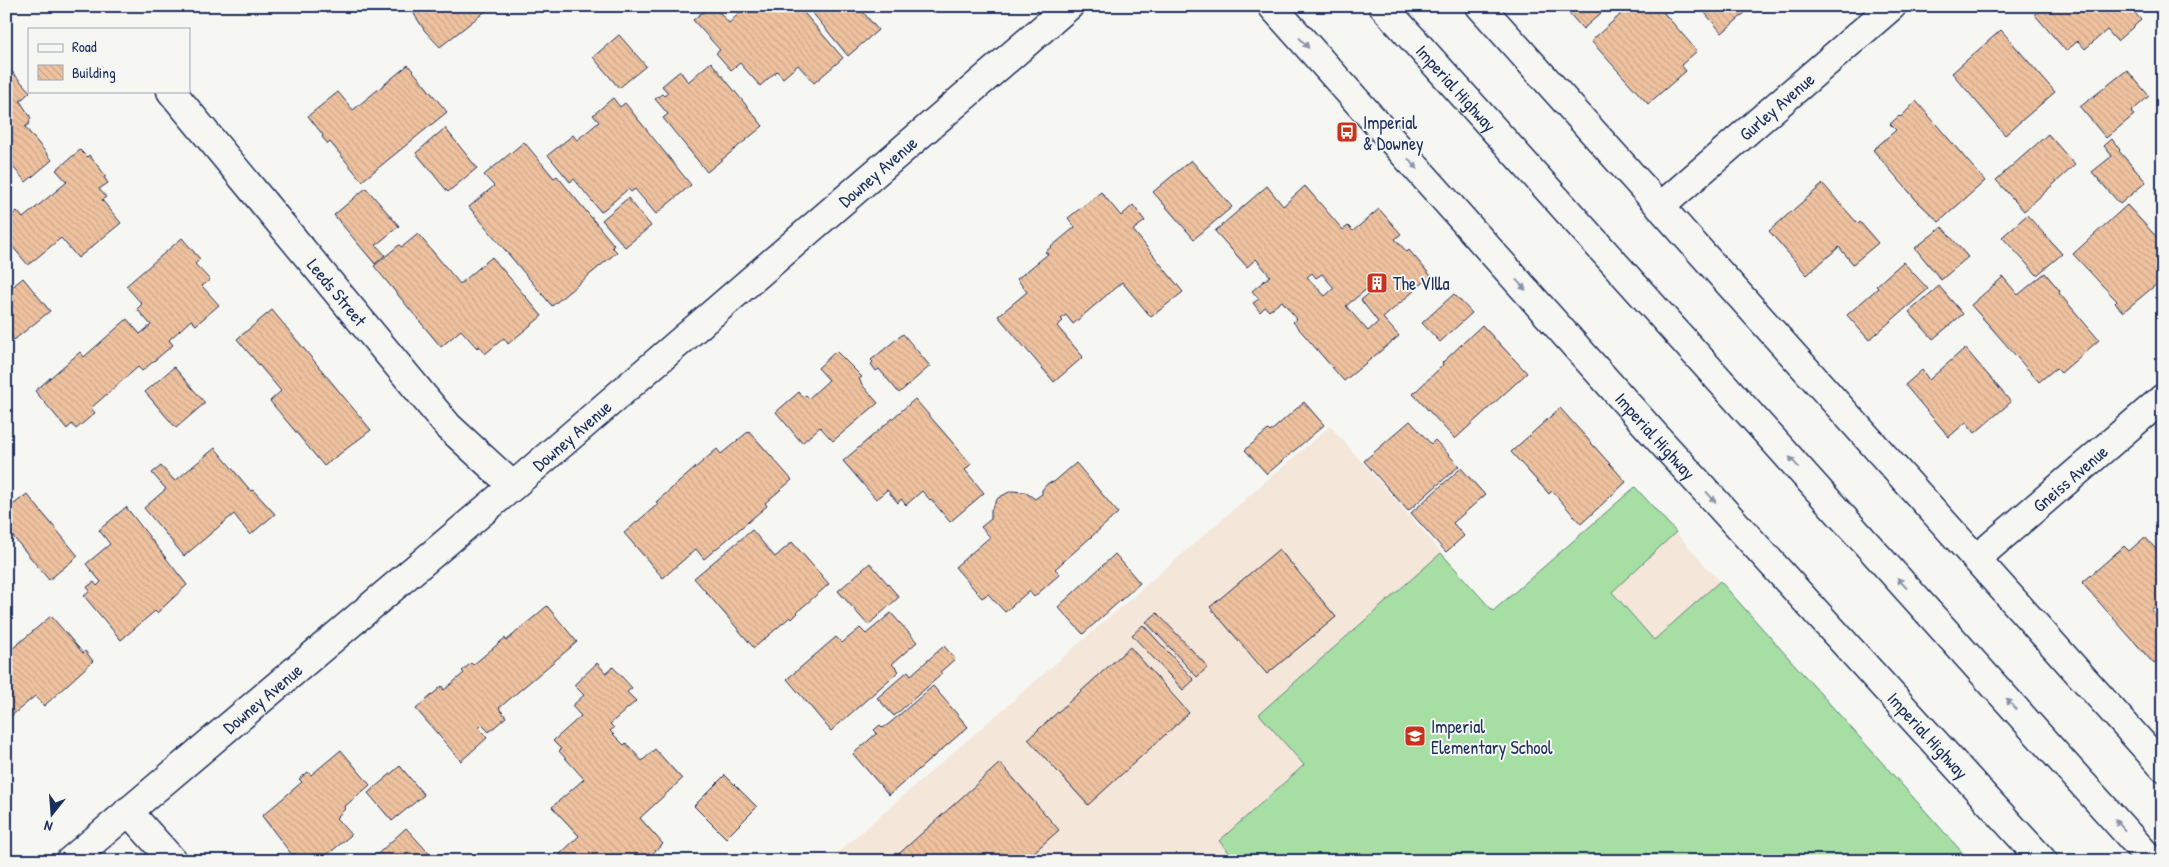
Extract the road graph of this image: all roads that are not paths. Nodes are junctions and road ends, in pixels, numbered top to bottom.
1 (1069, 6) edge
2 (1272, 6) edge
3 (1384, 6) edge
4 (1892, 6) edge
5 (1493, 10) edge
6 (172, 92) edge
7 (1660, 207) junction
8 (2163, 398) edge
9 (513, 486) junction
10 (1976, 559) junction
11 (2163, 768) edge
12 (128, 811) junction
13 (70, 861) edge
14 (173, 861) edge
15 (2044, 861) edge
16 (2152, 861) edge

1 - 9 main road, Downey Avenue
2 -> 15 main road, Imperial Highway
16 -> 3 main road, Imperial Highway
4 - 7 main road, Gurley Avenue
5 - 7 main road
6 - 9 main road, Leeds Street
7 - 10 main road
8 - 10 main road, Gneiss Avenue
9 - 12 main road, Downey Avenue
10 - 11 main road
12 - 13 main road, Downey Avenue
12 - 14 main road

